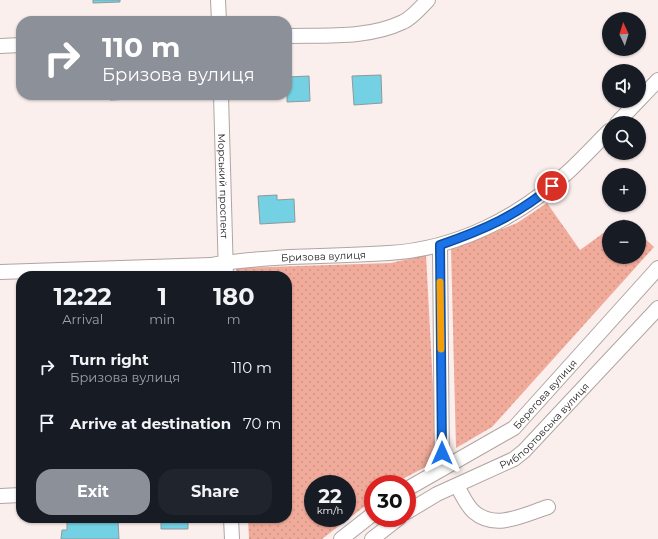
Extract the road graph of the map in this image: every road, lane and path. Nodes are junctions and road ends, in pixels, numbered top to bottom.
1 (218, 0) edge
2 (428, 0) edge
3 (219, 16) edge
4 (292, 36) edge
5 (16, 45) edge
6 (0, 46) edge
7 (658, 80) edge
8 (646, 93) edge
9 (221, 100) edge
10 (632, 108) edge
11 (624, 116) edge
12 (602, 138) edge
13 (440, 245) junction
14 (658, 268) edge
15 (225, 269) edge
16 (16, 271) edge
17 (30, 271) edge
18 (0, 272) edge
19 (658, 308) edge
20 (442, 469) junction
21 (416, 484) edge
22 (457, 486) junction
23 (16, 495) edge
24 (0, 496) edge
25 (416, 507) edge
26 (548, 507) dead end
27 (364, 521) edge
28 (231, 523) edge
29 (387, 527) edge
30 (232, 539) edge
31 (342, 539) edge
32 (372, 539) edge

1 - 3 street
2 - 4 street
5 - 6 street
7 - 8 street
9 - 15 street, Морський проспект
10 - 11 street
12 - 13 street, Бризова вулиця
13 - 15 street, Бризова вулиця
13 - 20 street
14 - 20 street, Берегова вулиця
15 - 17 street, Бризова вулиця
16 - 18 street, Бризова вулиця
19 - 22 street, Рибпортовська вулиця
20 - 21 street, Берегова вулиця
22 - 25 street, Рибпортовська вулиця
22 - 26 street
23 - 24 street
27 - 31 street
28 - 30 street
29 - 32 street

